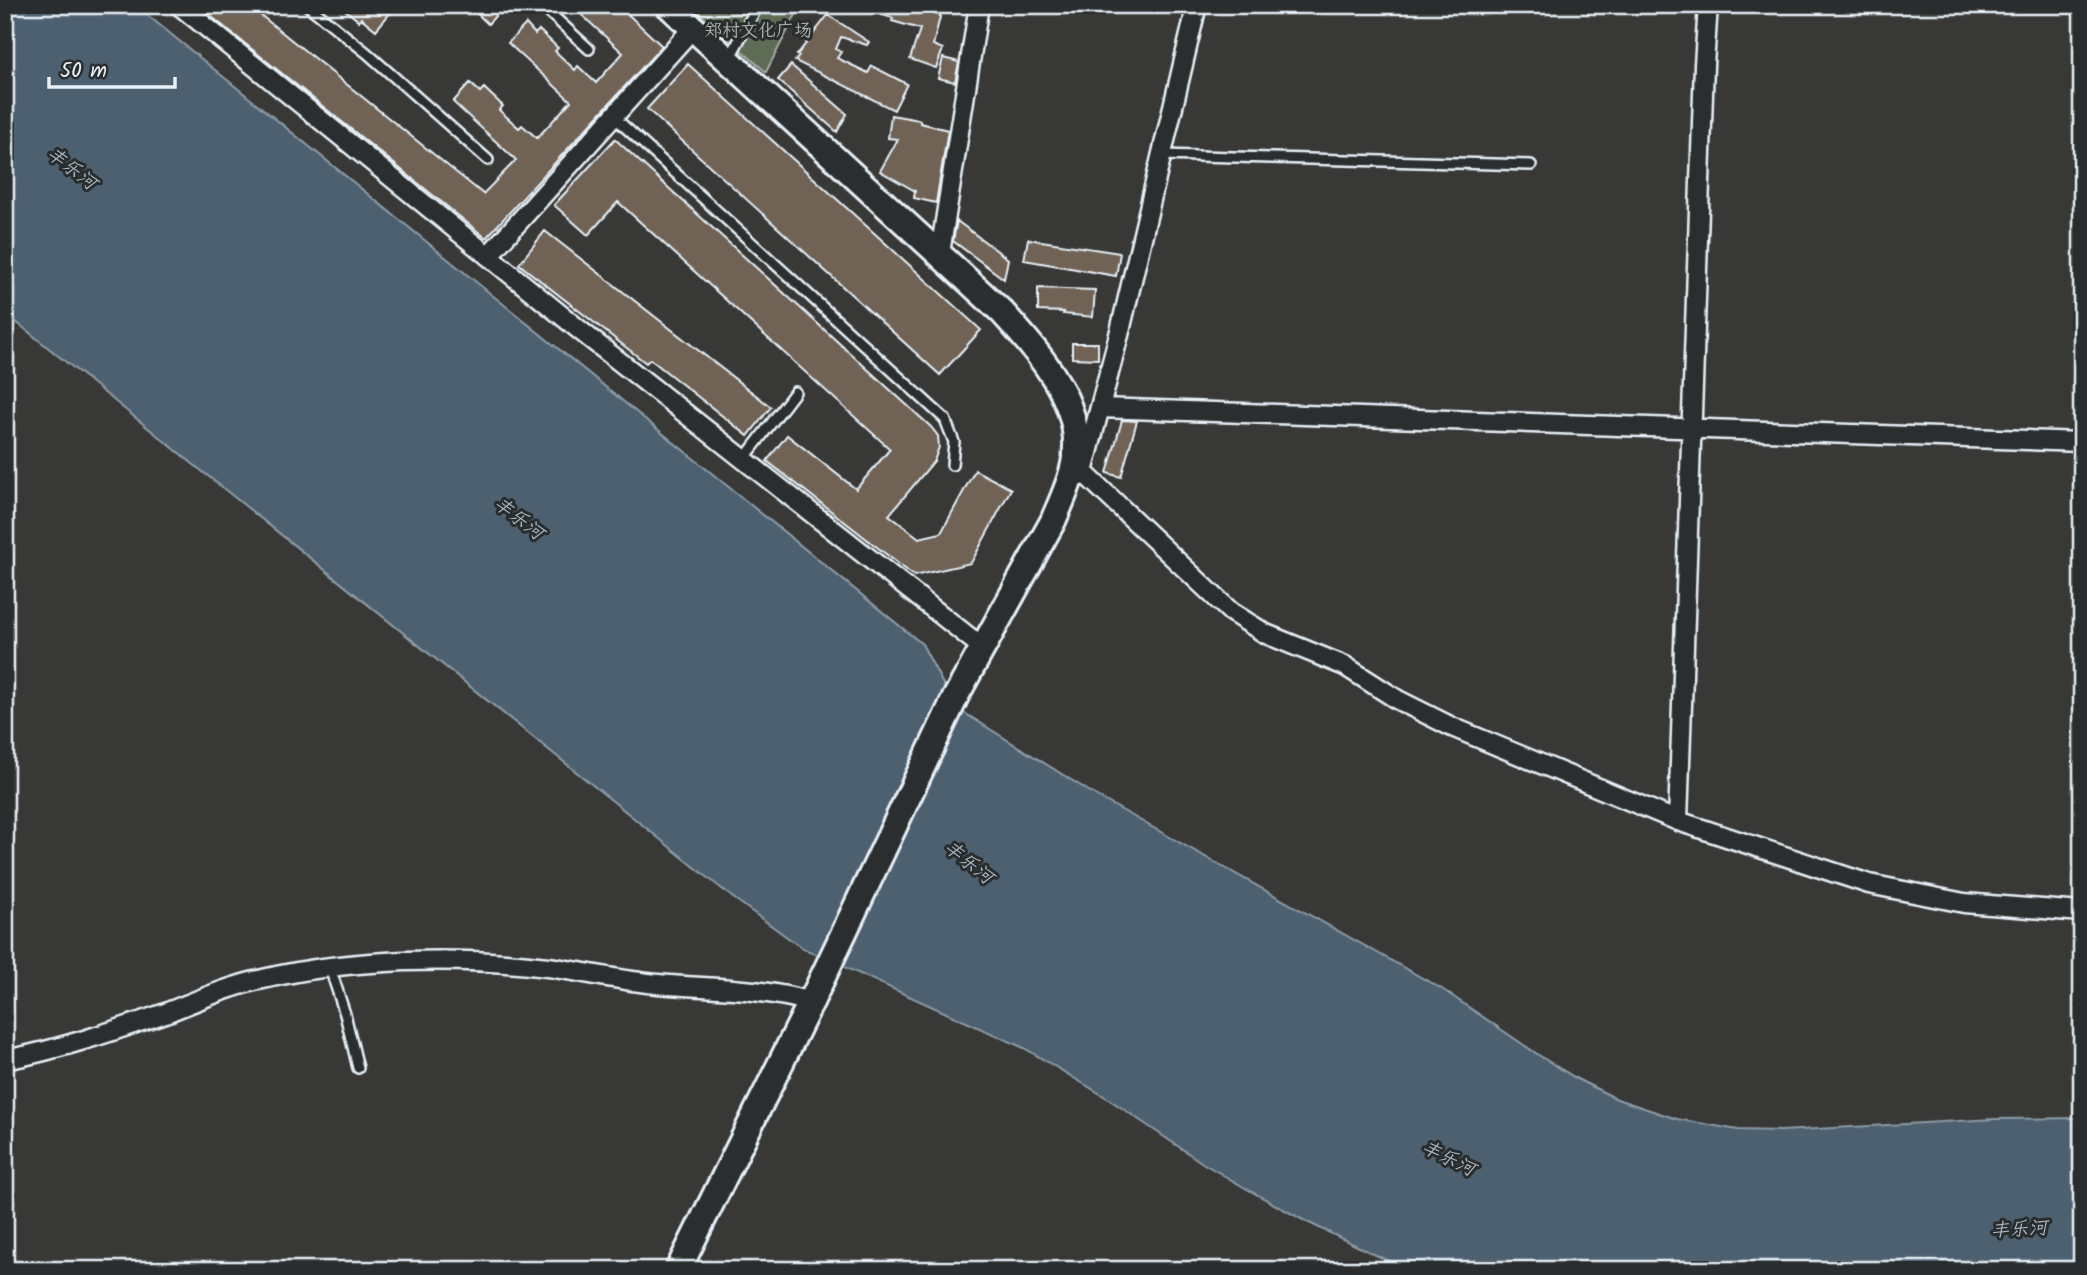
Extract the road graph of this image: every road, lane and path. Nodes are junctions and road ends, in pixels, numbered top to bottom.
1 (179, 5) edge
2 (307, 5) edge
3 (541, 5) edge
4 (758, 5) edge
5 (979, 5) edge
6 (1197, 5) edge
7 (1708, 5) edge
8 (672, 7) edge
9 (694, 28) junction
10 (589, 49) dead end
11 (728, 60) junction
12 (614, 117) junction
13 (1161, 155) junction
14 (488, 160) dead end
15 (1531, 165) dead end
16 (940, 253) junction
17 (488, 256) junction
18 (795, 392) dead end
19 (1100, 408) junction
20 (1691, 428) junction
21 (2082, 442) edge
22 (744, 459) junction
23 (952, 466) dead end
24 (1083, 472) junction
25 (1066, 492) junction
26 (983, 648) junction
27 (1678, 821) junction
28 (2082, 912) edge
29 (330, 968) junction
30 (811, 1002) junction
31 (5, 1060) edge
32 (358, 1068) dead end
33 (678, 1270) edge

1 - 17 street
2 - 14 lane
3 - 10 lane
4 - 11 lane
5 - 16 street
6 - 13 street
7 - 20 street
8 - 9 main road
9 - 11 main road
9 - 12 street
11 - 16 main road
12 - 17 street
12 - 23 lane
13 - 15 lane
13 - 19 street
16 - 25 main road
17 - 22 street
18 - 22 lane
19 - 20 street
19 - 24 street
20 - 21 street
20 - 27 street
22 - 26 street
24 - 25 street
24 - 27 street
25 - 26 main road
26 - 30 main road
27 - 28 street
29 - 30 street
29 - 31 street
29 - 32 lane
30 - 33 main road

